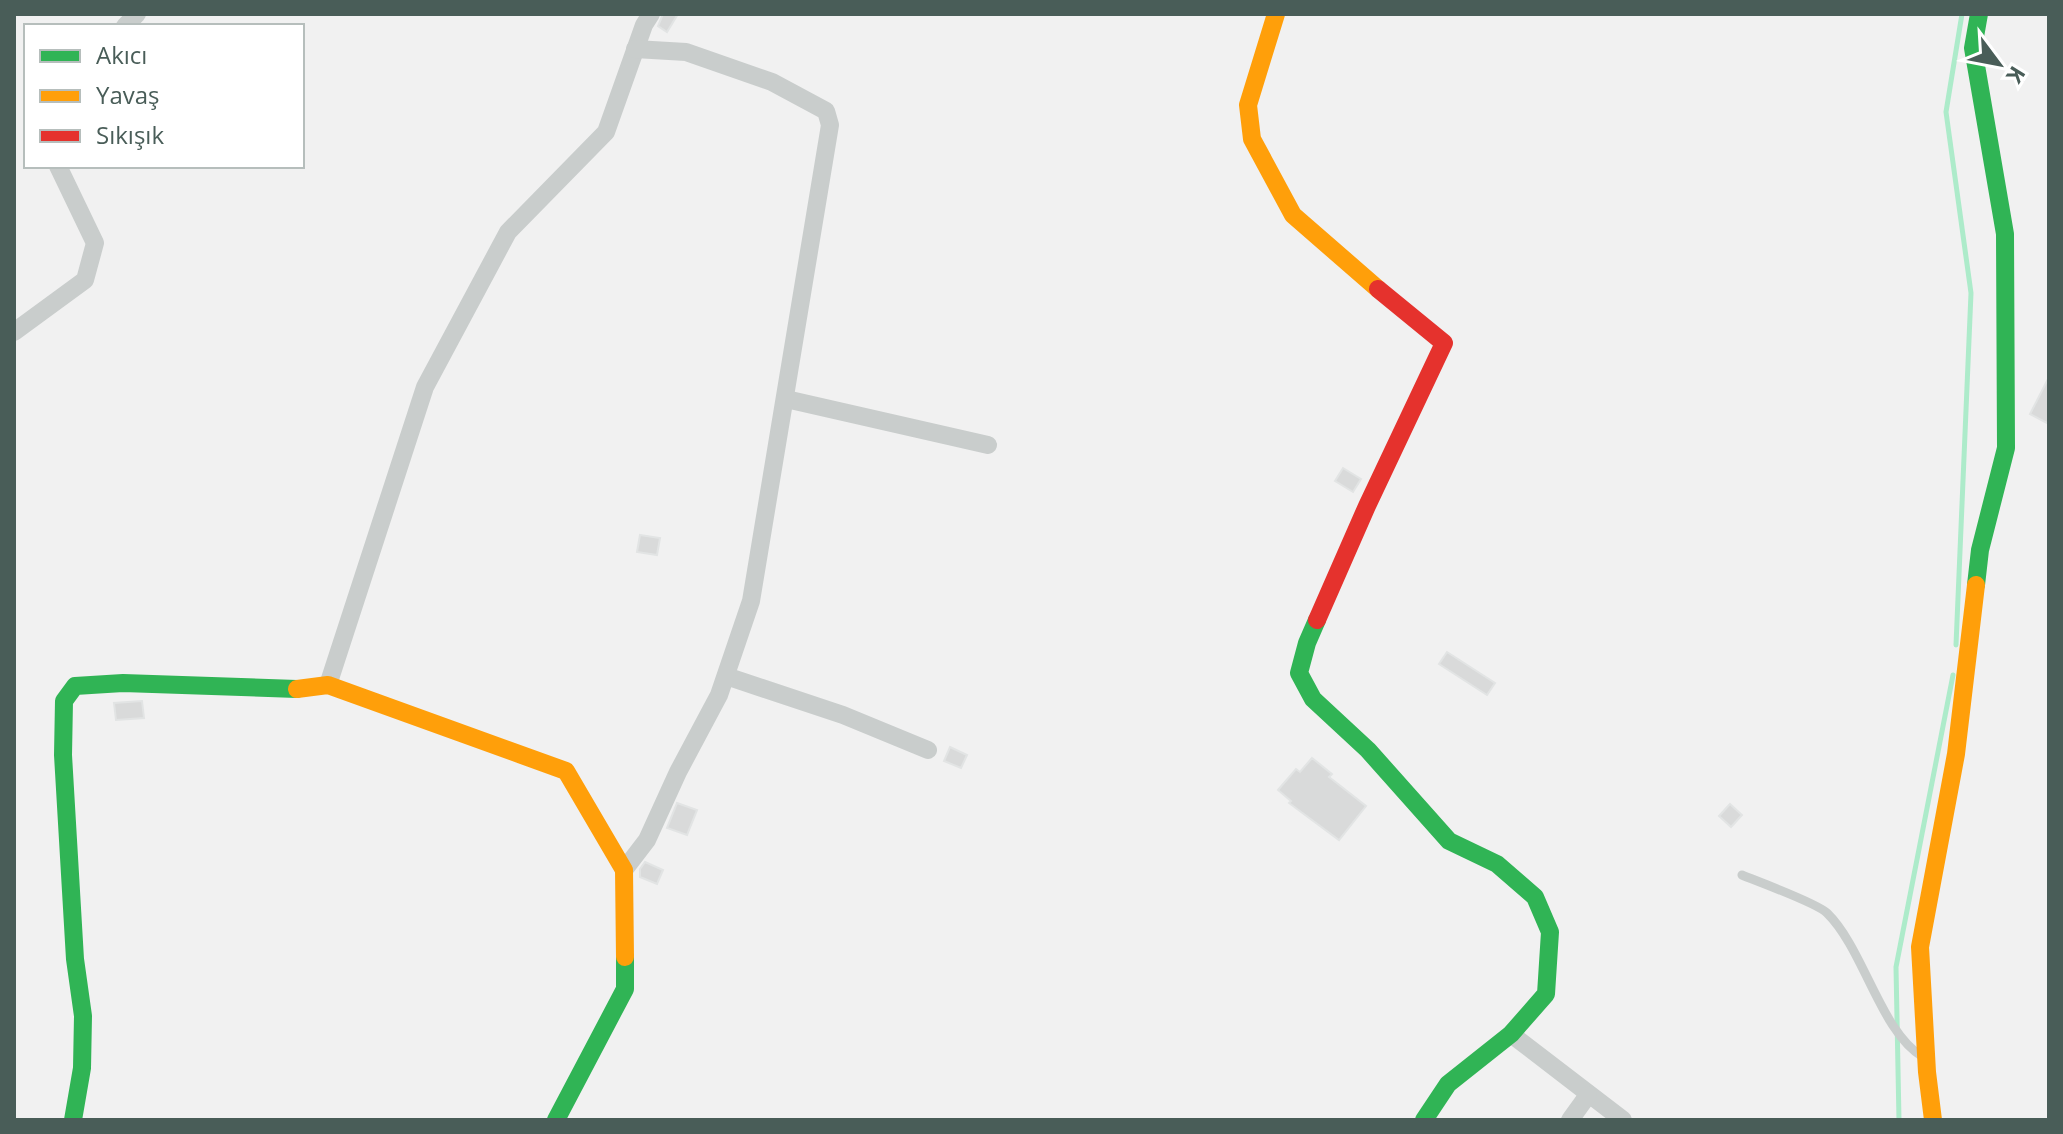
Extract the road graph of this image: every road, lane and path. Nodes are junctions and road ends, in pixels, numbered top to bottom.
1 (651, 14) edge
2 (1276, 14) edge
3 (1979, 14) edge
4 (635, 49) junction
5 (59, 168) edge
6 (14, 332) edge
7 (786, 399) junction
8 (988, 445) dead end
9 (726, 676) junction
10 (328, 685) junction
11 (928, 750) dead end
12 (624, 870) junction
13 (1742, 875) dead end
14 (1511, 1034) junction
15 (1926, 1059) junction
16 (1588, 1095) junction
17 (73, 1120) edge
18 (556, 1120) edge
19 (1424, 1120) edge
20 (1570, 1120) edge
21 (1623, 1120) edge
22 (1933, 1120) edge

1 - 4 street
2 - 14 street
3 - 15 street
4 - 7 street
4 - 10 street
5 - 6 street
7 - 8 street
7 - 9 street
9 - 11 street
9 - 12 street
10 - 12 street
10 - 17 street
12 - 18 street
13 - 15 lane
14 - 16 street
14 - 19 street
15 - 22 street
16 - 20 street
16 - 21 street

